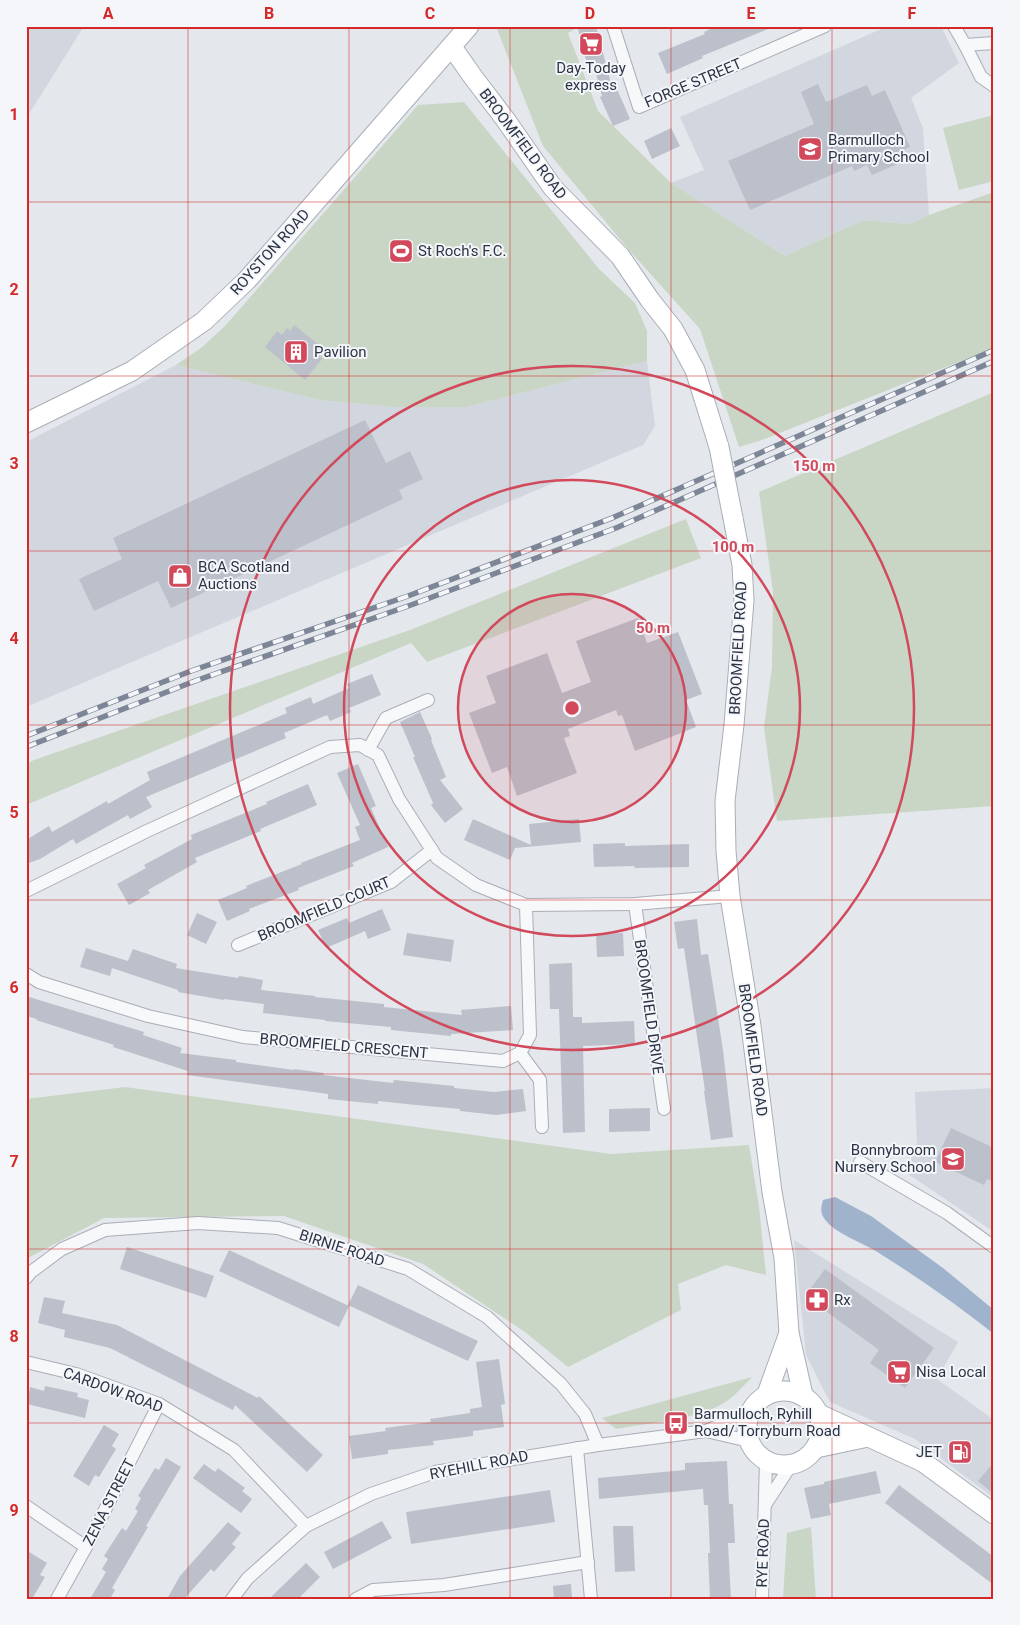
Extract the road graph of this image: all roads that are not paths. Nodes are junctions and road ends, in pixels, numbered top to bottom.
1 (468, 26) edge
2 (613, 26) edge
3 (825, 26) edge
4 (954, 26) edge
5 (994, 43) edge
6 (965, 44) junction
7 (452, 47) junction
8 (994, 86) edge
9 (26, 423) edge
10 (428, 700) dead end
11 (368, 750) junction
12 (432, 850) junction
13 (26, 891) edge
14 (730, 896) junction
15 (635, 904) junction
16 (526, 905) junction
17 (238, 945) dead end
18 (26, 974) edge
19 (520, 1053) junction
20 (664, 1109) dead end
21 (542, 1127) dead end
22 (860, 1162) dead end
23 (994, 1247) edge
24 (26, 1278) edge
25 (789, 1333) junction
26 (26, 1362) edge
27 (767, 1394) junction
28 (803, 1394) junction
29 (159, 1404) junction
30 (749, 1413) junction
31 (820, 1414) junction
32 (706, 1431) junction
33 (868, 1437) junction
34 (749, 1441) junction
35 (598, 1444) junction
36 (577, 1448) junction
37 (816, 1448) junction
38 (766, 1461) junction
39 (791, 1465) junction
40 (26, 1506) edge
41 (764, 1506) junction
42 (994, 1514) edge
43 (306, 1526) junction
44 (86, 1547) junction
45 (588, 1562) junction
46 (57, 1599) edge
47 (232, 1599) edge
48 (356, 1599) edge
49 (591, 1599) edge
50 (762, 1599) edge

1 - 7 street, ROYSTON ROAD
2 - 3 street, FORGE STREET
4 - 6 street
5 - 6 street
6 - 8 street
7 - 9 street, ROYSTON ROAD
7 - 14 street, BROOMFIELD ROAD, bridge
10 - 11 street
11 - 12 street
11 - 13 street
12 - 16 street
12 - 17 street, BROOMFIELD COURT
14 - 15 street
14 - 25 street, BROOMFIELD ROAD
15 - 16 street
15 - 20 street, BROOMFIELD DRIVE
16 - 19 street
18 - 19 street, BROOMFIELD CRESCENT
19 - 21 street
22 - 23 street
24 - 35 street, BIRNIE ROAD
25 - 27 street, BROOMFIELD ROAD
25 - 28 street, BROOMFIELD ROAD
26 - 29 street, CARDOW ROAD
27 - 28 street
27 - 30 street
28 - 31 street
29 - 43 street, CARDOW ROAD
29 - 44 street, ZENA STREET
30 - 32 street, RYEHILL ROAD
30 - 34 street
31 - 33 street
31 - 37 street
32 - 34 street, RYEHILL ROAD
32 - 35 street, RYEHILL ROAD
33 - 37 street
33 - 42 street
34 - 38 street
35 - 36 street, RYEHILL ROAD
36 - 43 street, RYEHILL ROAD
36 - 45 street
37 - 39 street
38 - 39 street
38 - 41 street, RYE ROAD
39 - 41 street, RYE ROAD
40 - 44 street
41 - 50 street, RYE ROAD
43 - 47 street, RYEHILL ROAD
44 - 46 street, ZENA STREET
45 - 48 street
45 - 49 street

